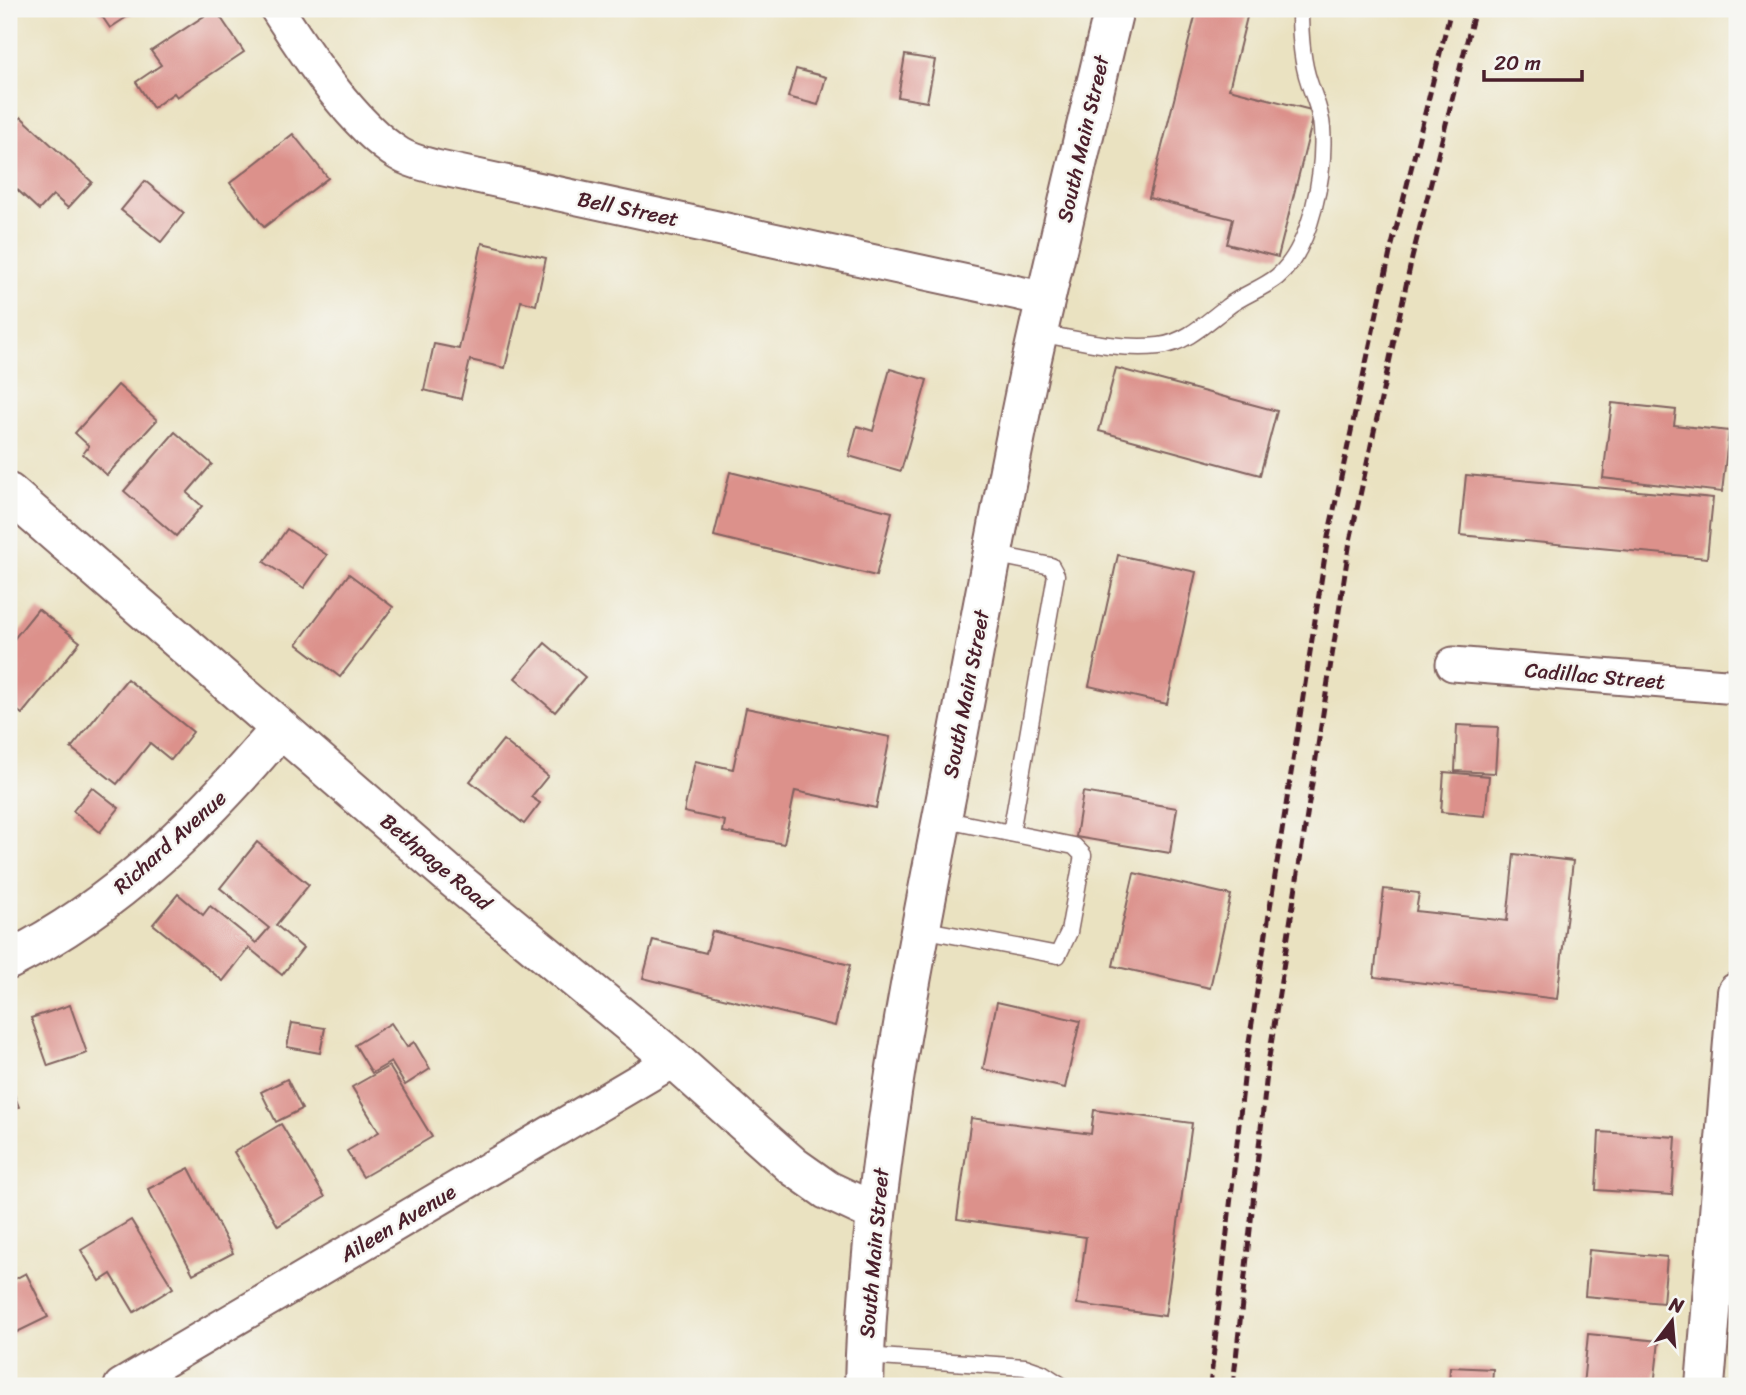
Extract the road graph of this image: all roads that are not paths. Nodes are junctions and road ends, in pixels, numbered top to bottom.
1 (278, 9) edge
2 (1114, 9) edge
3 (1300, 9) edge
4 (1042, 316) junction
5 (9, 493) edge
6 (993, 554) junction
7 (1453, 664) dead end
8 (1737, 687) edge
9 (280, 729) junction
10 (942, 819) junction
11 (1011, 833) junction
12 (921, 929) junction
13 (9, 960) edge
14 (1737, 992) edge
15 (674, 1060) junction
16 (876, 1213) junction
17 (864, 1371) edge
18 (121, 1386) edge
19 (1062, 1386) edge
20 (1704, 1386) edge

1 - 4 street, Bell Street
2 - 4 main road, South Main Street
3 - 4 lane
4 - 6 main road, South Main Street
5 - 9 main road, Bethpage Road
6 - 10 main road, South Main Street
6 - 11 lane
7 - 8 street, Cadillac Street
9 - 13 main road, Richard Avenue
9 - 15 main road, Bethpage Road
10 - 11 lane
10 - 12 main road, South Main Street
11 - 12 lane
12 - 16 main road, South Main Street
14 - 20 main road
15 - 16 main road, Bethpage Road
15 - 18 street, Aileen Avenue
16 - 17 main road, South Main Street
17 - 19 lane

